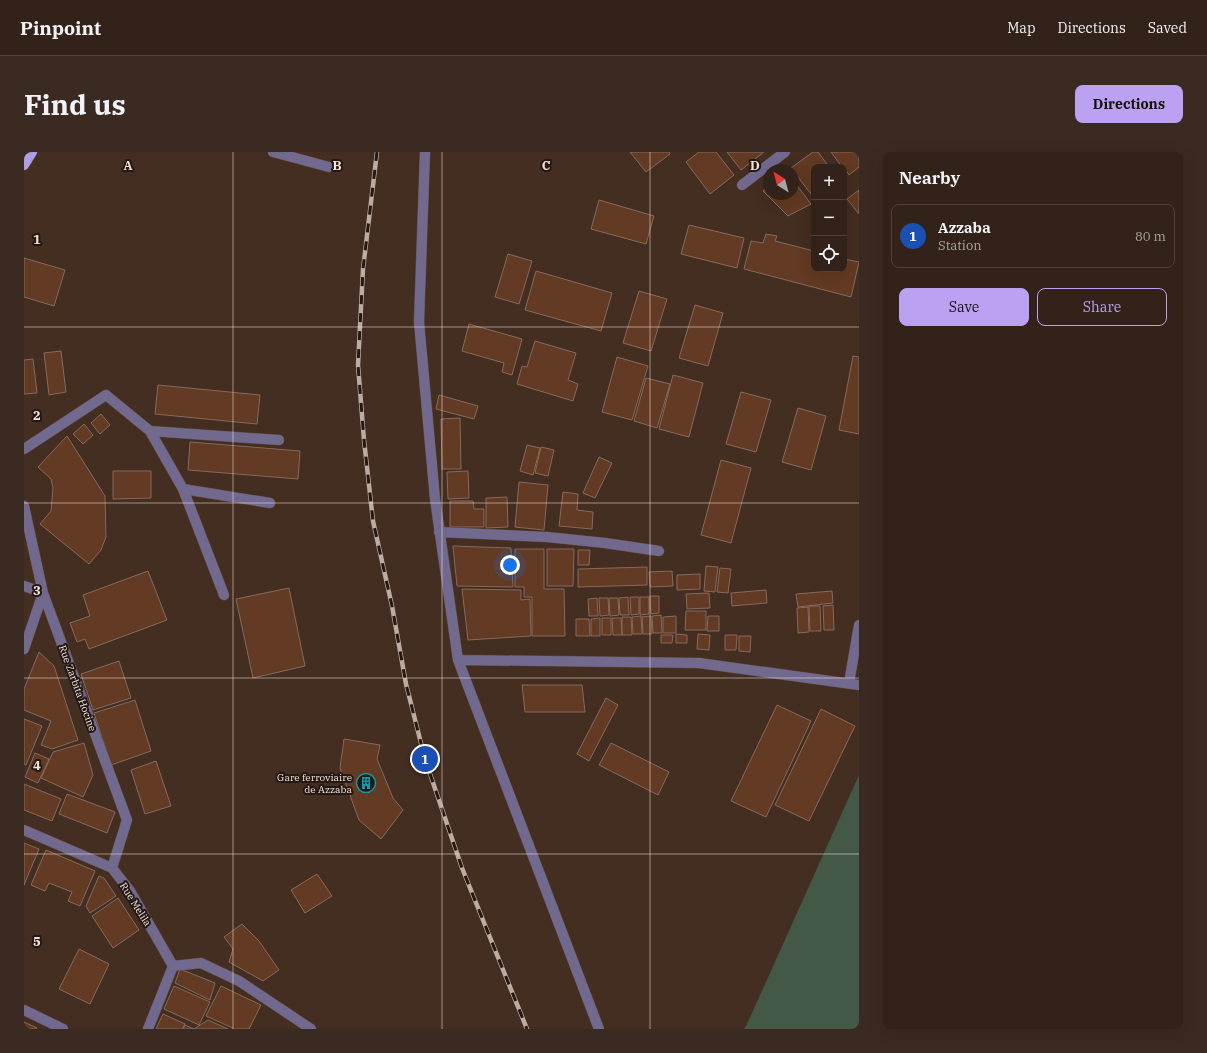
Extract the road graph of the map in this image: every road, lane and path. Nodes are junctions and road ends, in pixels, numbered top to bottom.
1 (32, 152) edge
2 (273, 152) edge
3 (425, 152) edge
4 (785, 152) edge
5 (24, 165) edge
6 (329, 167) dead end
7 (742, 185) dead end
8 (150, 431) junction
9 (279, 440) dead end
10 (24, 449) edge
11 (183, 488) junction
12 (270, 503) dead end
13 (24, 506) edge
14 (440, 532) junction
15 (659, 551) dead end
16 (24, 586) edge
17 (43, 593) junction
18 (224, 595) dead end
19 (859, 625) edge
20 (24, 648) edge
21 (458, 660) junction
22 (854, 684) edge
23 (24, 830) edge
24 (112, 868) junction
25 (173, 966) junction
26 (24, 1010) edge
27 (63, 1029) edge
28 (148, 1029) edge
29 (311, 1029) edge
30 (599, 1029) edge

1 - 5 main road
2 - 6 street
3 - 14 street
4 - 7 street
8 - 9 street
8 - 10 street
8 - 11 street
11 - 12 street
11 - 18 street
13 - 17 street, Rue Zarbita Hocine
14 - 15 street
14 - 21 street
16 - 17 street
17 - 20 street
17 - 24 street, Rue Zarbita Hocine
19 - 22 street
21 - 22 street
21 - 30 street
23 - 24 street, Rue Melila
24 - 25 street, Rue Melila
25 - 28 street
25 - 29 street
26 - 27 street

